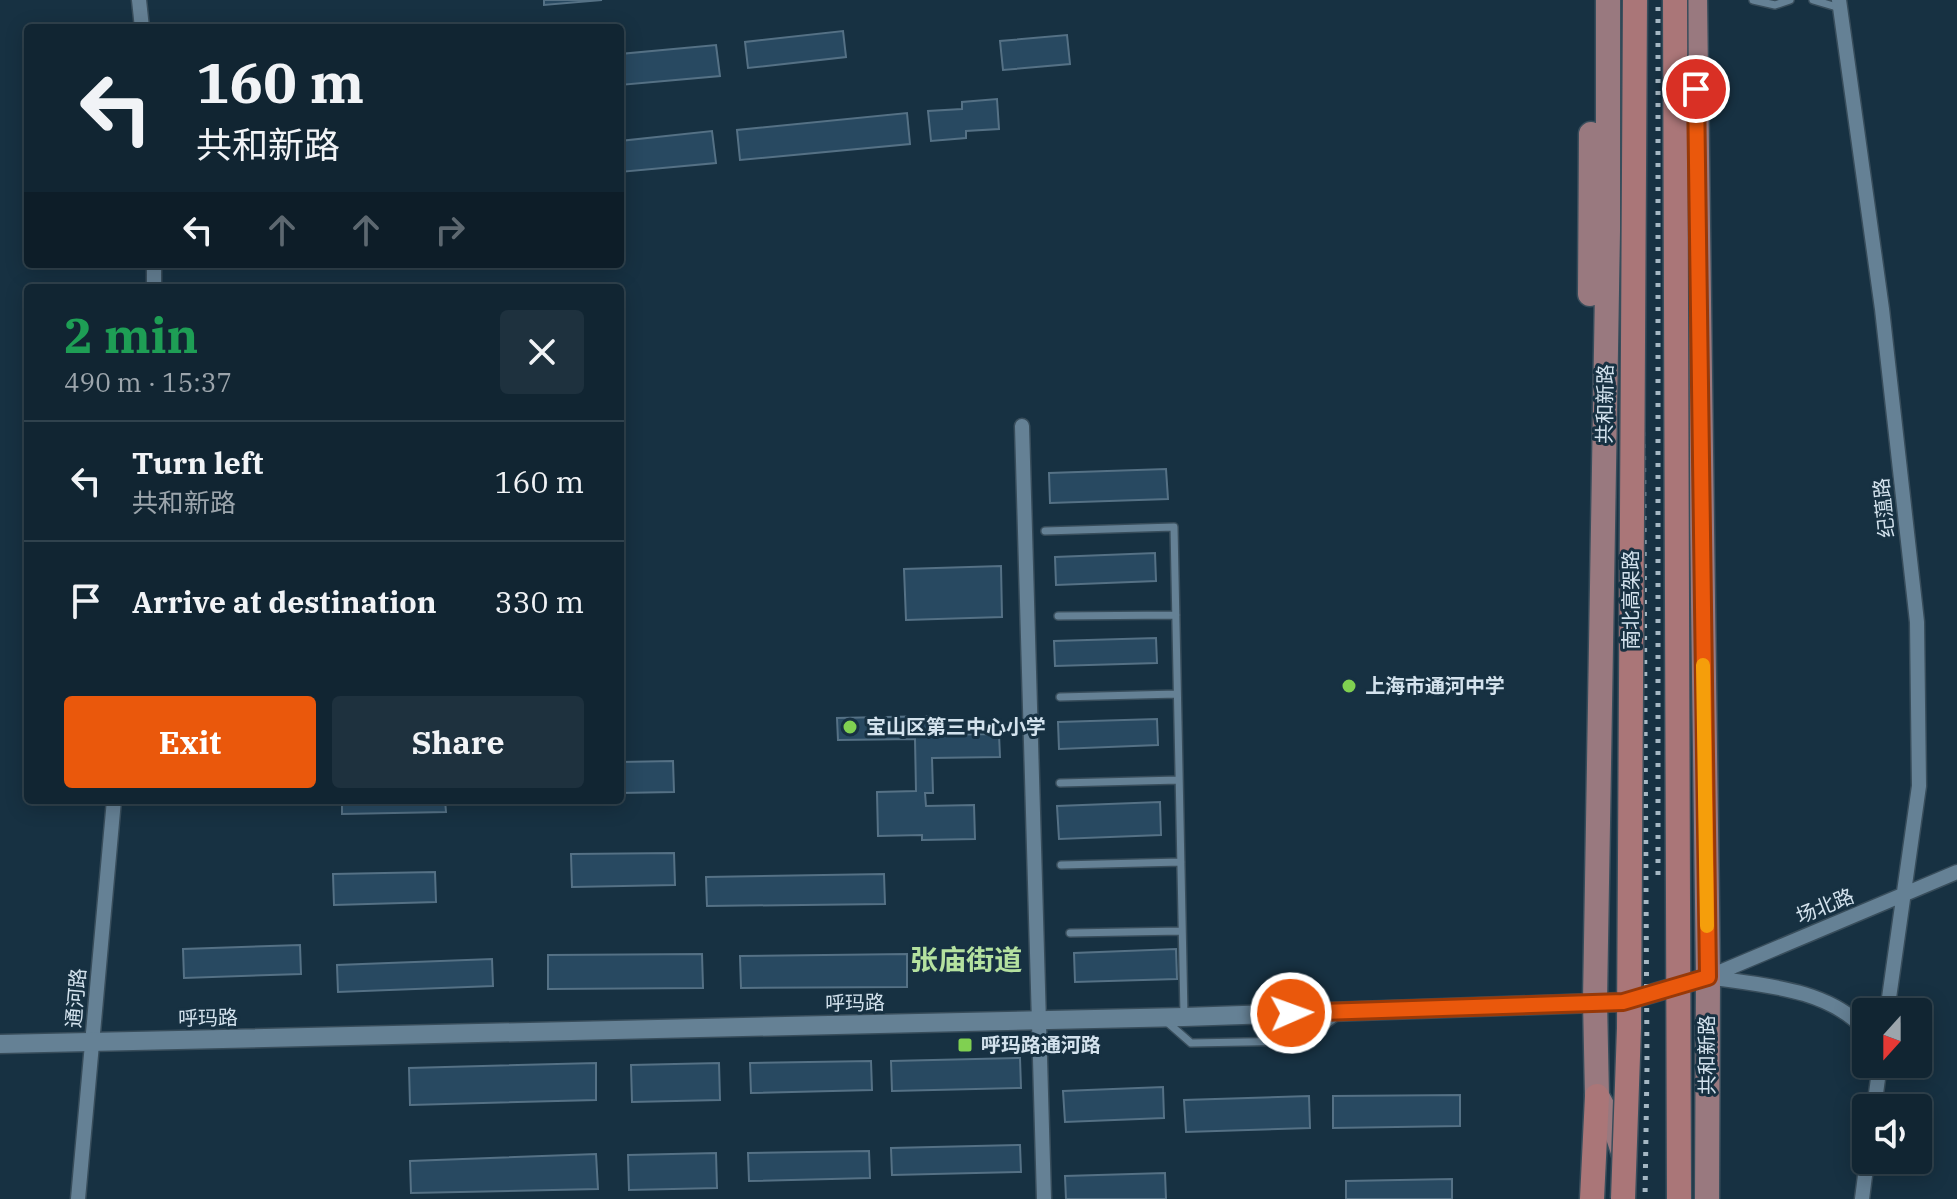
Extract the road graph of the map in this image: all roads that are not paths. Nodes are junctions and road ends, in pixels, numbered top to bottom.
1 (139, 0) edge
2 (1592, 0) edge
3 (1608, 0) edge
4 (1635, 0) edge
5 (1675, 0) edge
6 (1695, 0) edge
7 (1711, 0) edge
8 (1753, 0) edge
9 (1790, 0) edge
10 (1813, 0) edge
11 (1840, 4) edge
12 (142, 24) edge
13 (1022, 426) dead end
14 (1045, 531) dead end
15 (1176, 615) junction
16 (1058, 616) dead end
17 (1601, 639) junction
18 (1703, 640) junction
19 (1177, 694) junction
20 (1060, 697) dead end
21 (1179, 780) junction
22 (1060, 783) dead end
23 (114, 804) edge
24 (1181, 862) junction
25 (1061, 865) dead end
26 (1957, 872) edge
27 (1902, 896) junction
28 (1182, 931) junction
29 (1070, 933) dead end
30 (1708, 977) junction
31 (1889, 998) edge
32 (1595, 1001) junction
33 (1344, 1011) junction
34 (1184, 1017) junction
35 (1163, 1018) junction
36 (1852, 1019) edge
37 (1040, 1021) junction
38 (93, 1043) junction
39 (0, 1044) edge
40 (1597, 1096) junction
41 (1865, 1174) edge
42 (78, 1199) edge
43 (1044, 1199) edge
44 (1592, 1199) edge
45 (1623, 1199) edge
46 (1632, 1199) edge
47 (1679, 1199) edge
48 (1707, 1199) edge
49 (1862, 1199) edge

1 - 12 street
2 - 17 main road
3 - 17 main road, 共和新路
4 - 45 highway, 南北高架路, bridge
5 - 47 highway, bridge
6 - 18 main road, 共和新路
7 - 18 main road
8 - 9 lane
10 - 11 lane
11 - 27 street, 纪蕰路
13 - 37 street
14 - 15 lane
15 - 16 lane
15 - 19 lane
17 - 32 main road, 共和新路
18 - 30 main road, 共和新路
19 - 20 lane
19 - 21 lane
21 - 22 lane
21 - 24 lane
23 - 38 street, 通河路
24 - 25 lane
24 - 28 lane
26 - 27 street, 场北路
27 - 30 street, 场北路
27 - 31 street, 纪蕰路
28 - 29 lane
28 - 34 lane
30 - 32 street, 呼玛路
30 - 36 street
30 - 48 main road, 共和新路
32 - 33 street, 呼玛路
32 - 40 main road, 共和新路
33 - 34 street, 呼玛路
33 - 35 lane
34 - 35 street, 呼玛路
35 - 37 street, 呼玛路
37 - 38 street, 呼玛路
37 - 43 street
38 - 39 street, 呼玛路
38 - 42 street, 通河路
40 - 44 highway
40 - 46 main road
41 - 49 street

